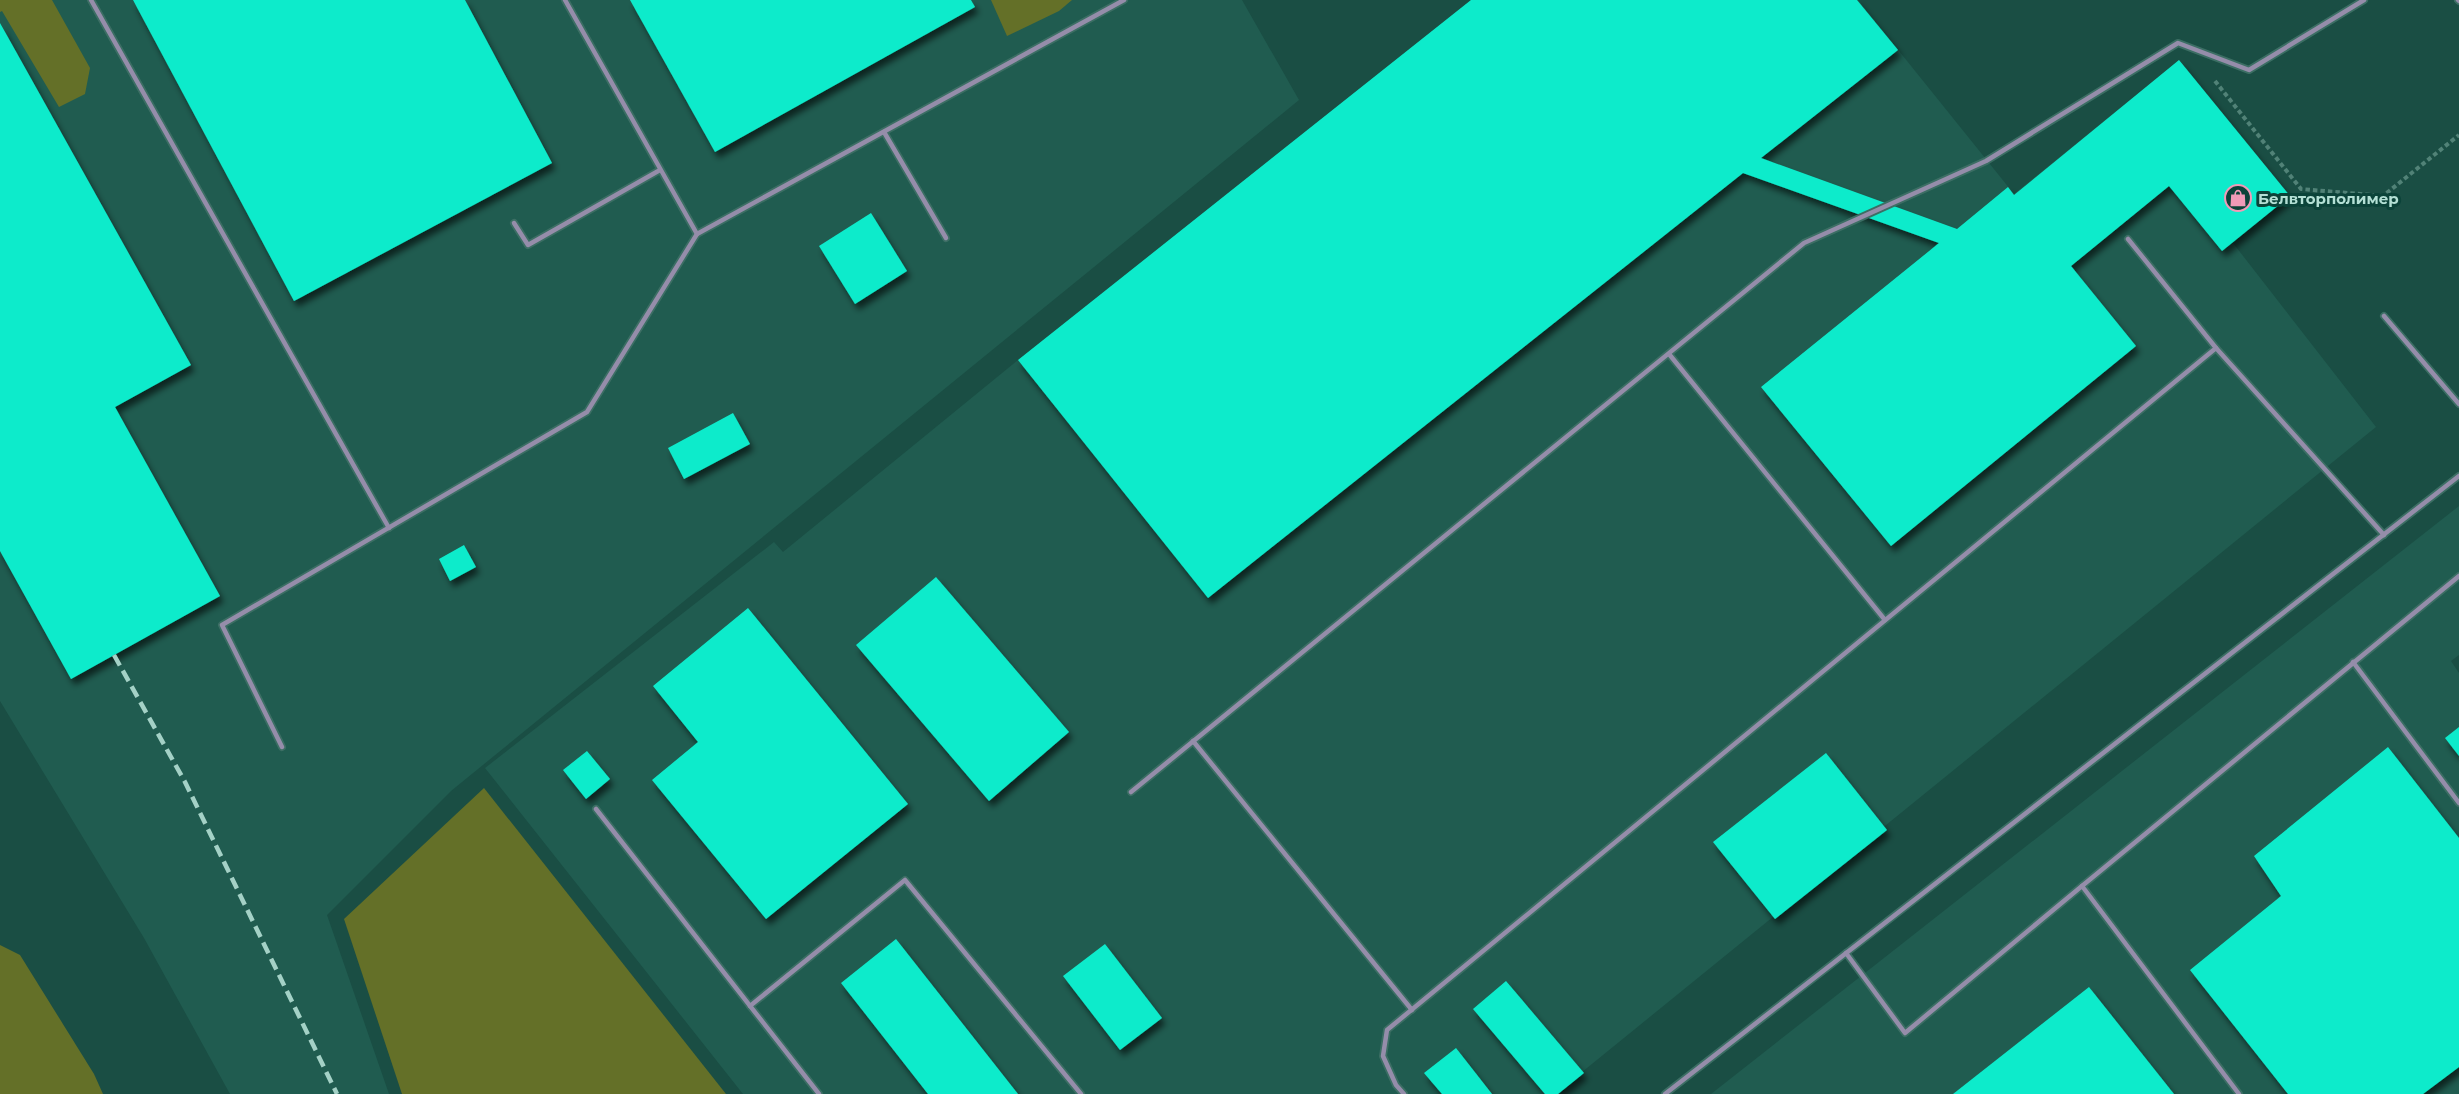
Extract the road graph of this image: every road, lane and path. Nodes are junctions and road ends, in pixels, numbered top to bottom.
1 (91, 0) edge
2 (564, 0) edge
3 (1124, 0) edge
4 (2364, 0) edge
5 (2187, 47) junction
6 (884, 132) junction
7 (2459, 135) edge
8 (660, 170) junction
9 (514, 223) dead end
10 (697, 234) junction
11 (946, 238) dead end
12 (2128, 239) dead end
13 (2384, 316) dead end
14 (2216, 348) junction
15 (1669, 354) junction
16 (2459, 404) edge
17 (2459, 476) edge
18 (389, 528) junction
19 (2384, 535) junction
20 (2459, 576) edge
21 (1885, 620) junction
22 (2353, 662) junction
23 (1194, 741) junction
24 (282, 747) dead end
25 (1131, 792) dead end
26 (2459, 803) edge
27 (596, 808) dead end
28 (2082, 886) junction
29 (1846, 953) junction
30 (750, 1006) junction
31 (1412, 1010) junction
32 (819, 1094) edge
33 (1081, 1094) edge
34 (1404, 1094) edge
35 (1665, 1094) edge
36 (2239, 1094) edge

1 - 18 lane
2 - 8 lane
3 - 6 lane
4 - 5 lane
5 - 7 path
5 - 15 lane
6 - 10 lane
6 - 11 lane
8 - 9 lane
8 - 10 lane
10 - 18 lane
12 - 14 lane
13 - 16 lane
14 - 19 lane
14 - 21 lane
15 - 21 lane
15 - 23 lane
17 - 19 lane
18 - 24 lane
19 - 29 lane
20 - 22 lane
21 - 31 lane
22 - 26 lane
22 - 28 lane
23 - 25 lane
23 - 31 lane
27 - 30 lane
28 - 29 lane
28 - 36 lane
29 - 35 lane
30 - 32 lane
30 - 33 lane
31 - 34 lane

